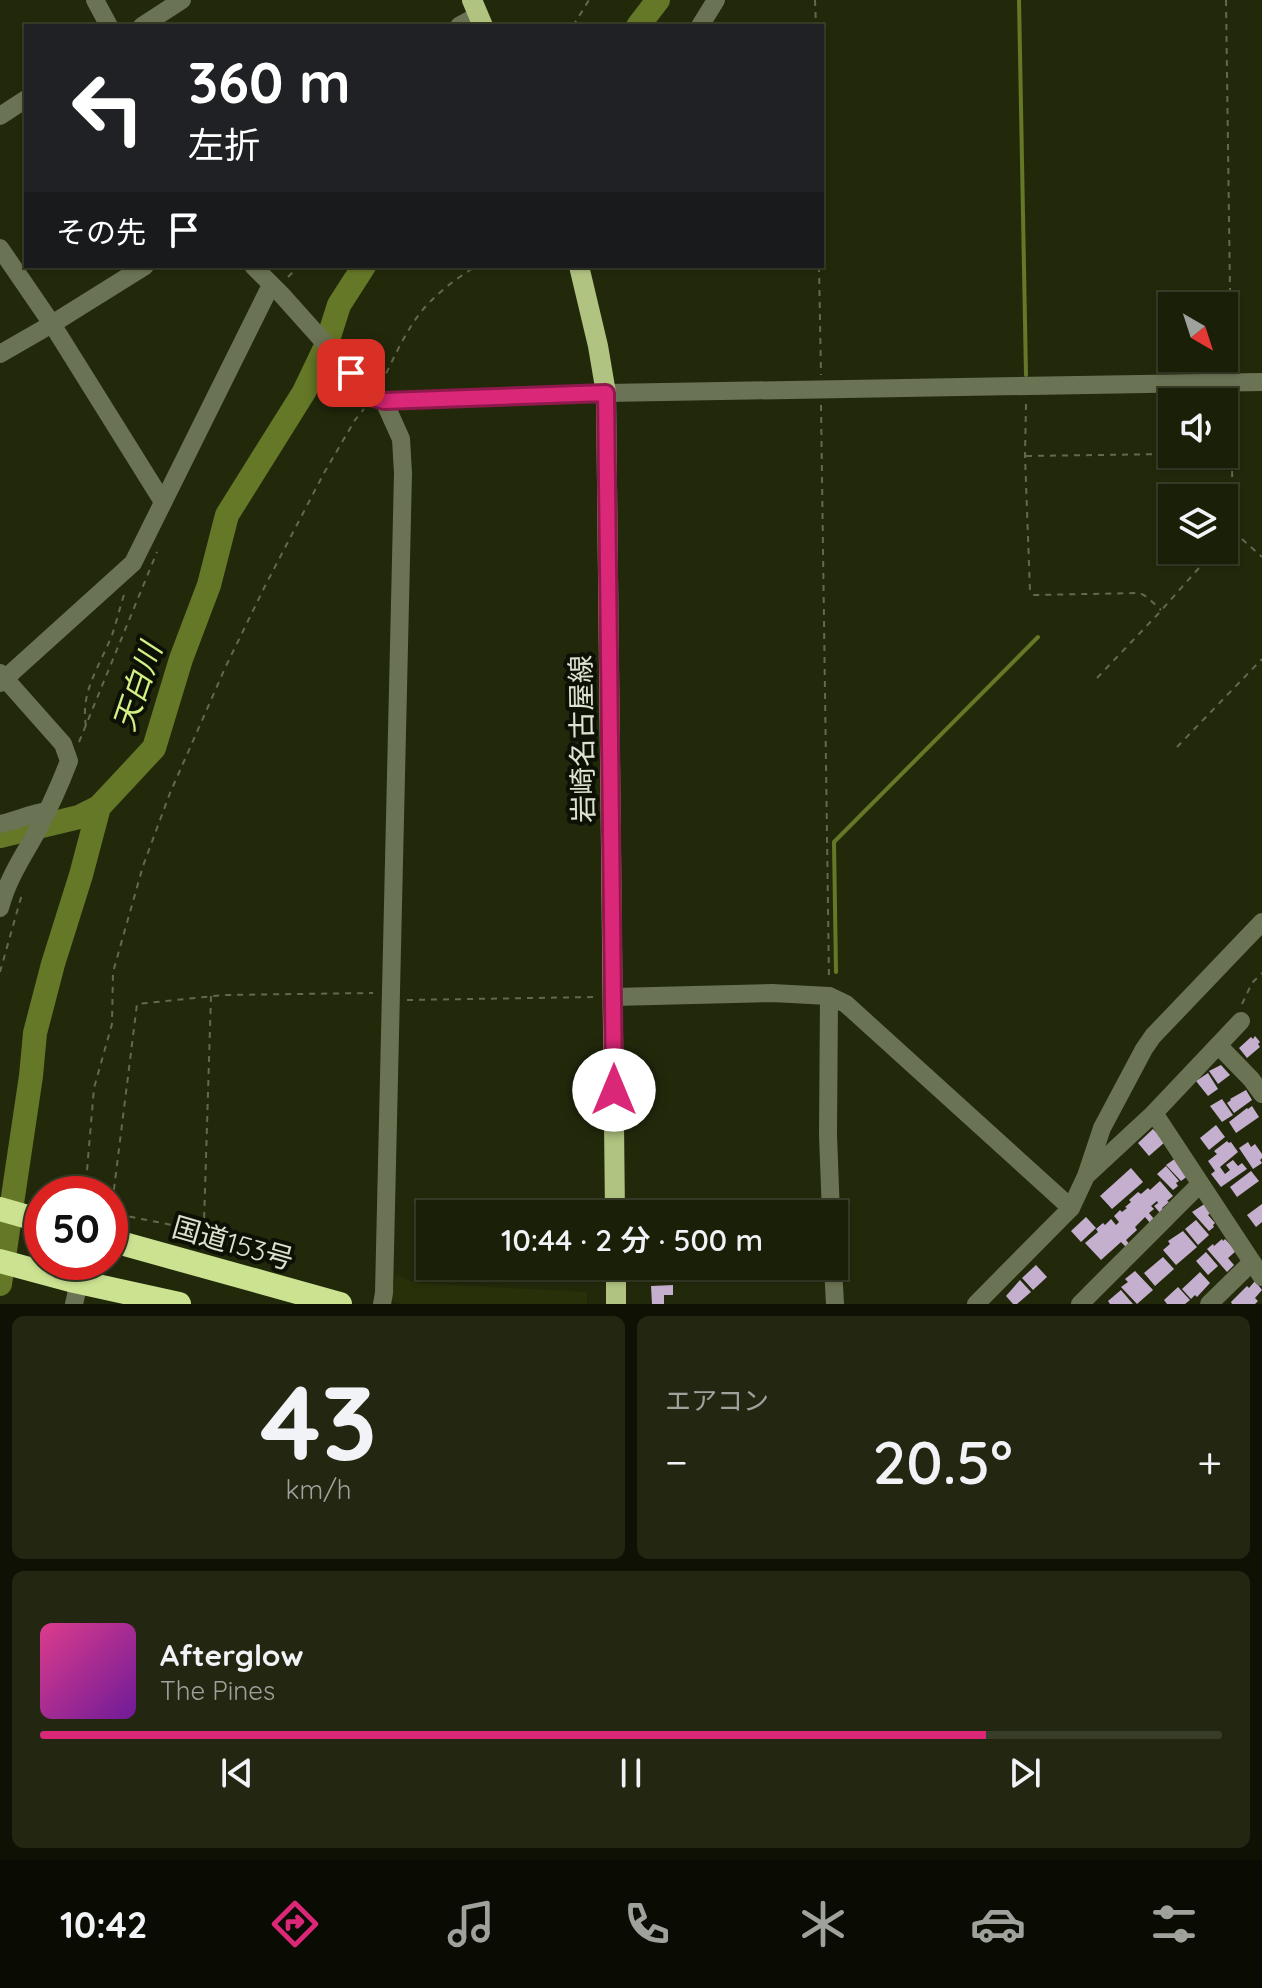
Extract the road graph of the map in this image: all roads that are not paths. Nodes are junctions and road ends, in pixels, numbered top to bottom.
1 (95, 0) edge
2 (182, 0) edge
3 (716, 0) edge
4 (108, 24) edge
5 (145, 24) edge
6 (701, 24) edge
7 (24, 100) edge
8 (0, 116) edge
9 (0, 248) edge
10 (142, 268) edge
11 (255, 268) edge
12 (579, 268) edge
13 (276, 289) junction
14 (52, 324) junction
15 (0, 354) edge
16 (1262, 382) edge
17 (606, 393) junction
18 (376, 397) junction
19 (163, 502) junction
20 (2, 678) edge
21 (46, 813) junction
22 (0, 824) edge
23 (0, 908) edge
24 (1262, 922) edge
25 (829, 996) junction
26 (614, 997) junction
27 (1241, 1021) road end
28 (1219, 1046) junction
29 (1262, 1094) edge
30 (1154, 1113) junction
31 (1086, 1176) junction
32 (1200, 1184) junction
33 (615, 1200) edge
34 (830, 1200) edge
35 (1071, 1208) junction
36 (0, 1209) edge
37 (24, 1216) edge
38 (128, 1245) edge
39 (0, 1261) edge
40 (1257, 1269) edge
41 (616, 1280) edge
42 (834, 1280) edge
43 (75, 1289) edge
44 (179, 1304) edge
45 (340, 1304) edge
46 (382, 1304) edge
47 (616, 1304) edge
48 (835, 1304) edge
49 (976, 1304) edge
50 (1080, 1304) edge
51 (1209, 1304) edge

1 - 4 street
2 - 5 street
3 - 6 street
7 - 8 street
9 - 14 street
10 - 14 street
11 - 13 street
12 - 17 main road, 岩崎名古屋線
13 - 18 street
13 - 19 street
14 - 15 street
14 - 19 street
16 - 17 street
17 - 18 street
17 - 26 main road, 岩崎名古屋線
18 - 46 street
19 - 20 street
20 - 21 street
21 - 22 street
21 - 23 street
24 - 31 street
25 - 26 street
25 - 34 street
25 - 35 street
26 - 33 main road, 岩崎名古屋線
27 - 28 street
28 - 29 street
28 - 30 street
30 - 31 street
30 - 32 street
31 - 35 street
32 - 40 street
32 - 50 street
35 - 49 street
36 - 37 highway
38 - 45 highway, 国道153号
39 - 43 highway
40 - 51 street
41 - 47 main road
42 - 48 street
43 - 44 highway

